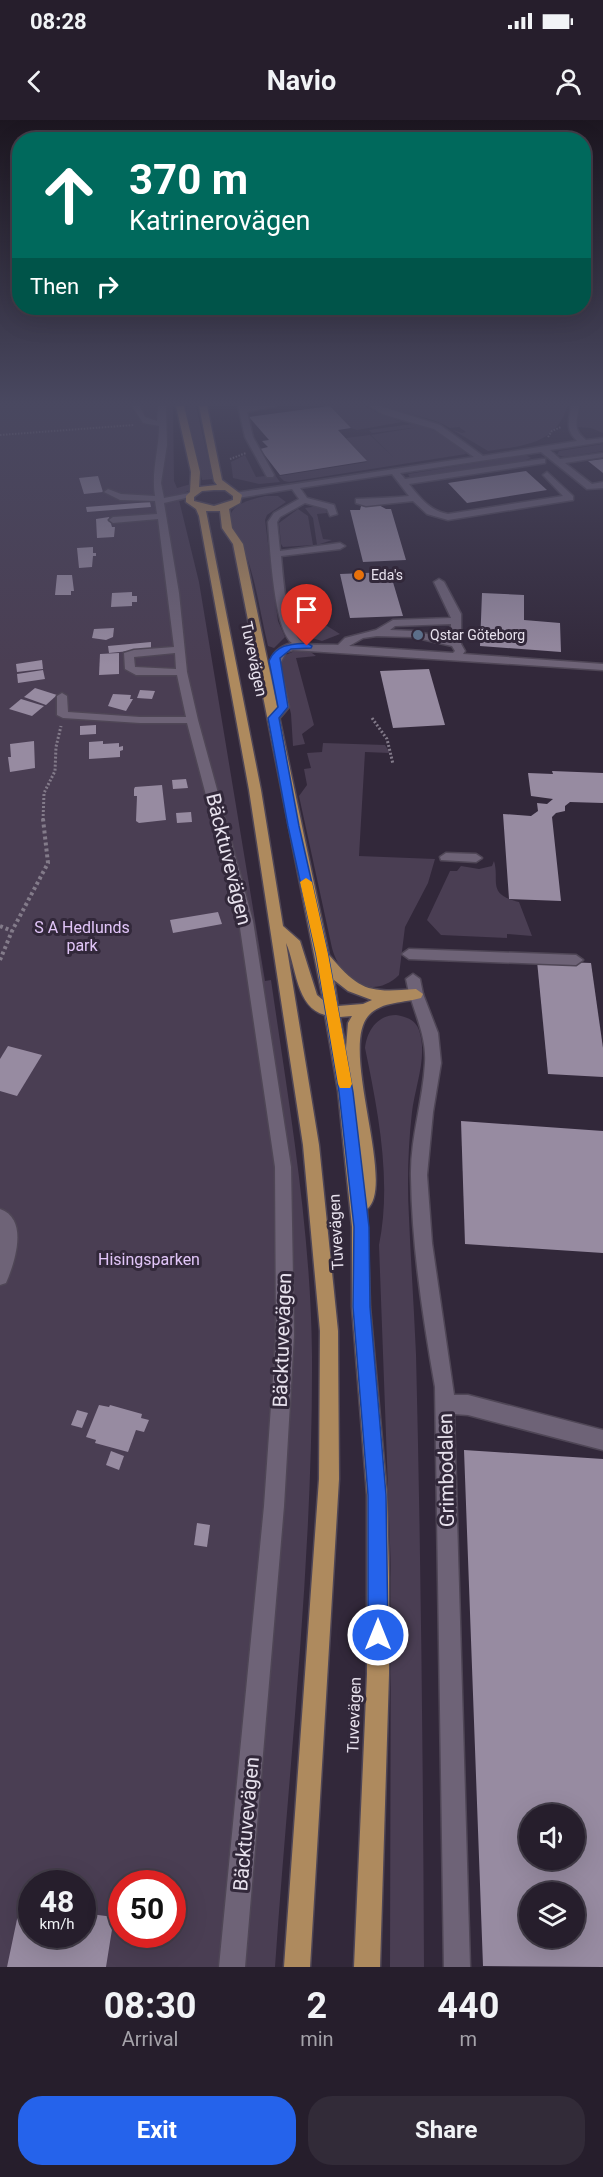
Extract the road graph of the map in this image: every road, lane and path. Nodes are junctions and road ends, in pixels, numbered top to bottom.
1 (108, 492) dead end
2 (159, 492) edge
3 (195, 492) edge
4 (201, 492) edge
5 (234, 492) edge
6 (261, 492) edge
7 (298, 492) edge
8 (411, 492) edge
9 (564, 492) edge
10 (238, 495) junction
11 (415, 498) junction
12 (193, 499) junction
13 (161, 500) junction
14 (304, 500) junction
15 (359, 501) dead end
16 (224, 508) junction
17 (333, 513) dead end
18 (161, 516) junction
19 (113, 520) dead end
20 (166, 541) junction
21 (154, 542) dead end
22 (340, 546) dead end
23 (298, 552) junction
24 (277, 554) junction
25 (304, 565) dead end
26 (439, 582) dead end
27 (456, 621) junction
28 (379, 633) junction
29 (456, 644) junction
30 (301, 645) junction
31 (341, 648) junction
32 (180, 650) junction
33 (456, 657) junction
34 (603, 667) edge
35 (182, 672) junction
36 (62, 696) dead end
37 (63, 714) junction
38 (273, 718) junction
39 (372, 718) dead end
40 (192, 720) junction
41 (393, 764) dead end
42 (446, 857) dead end
43 (476, 858) dead end
44 (0, 926) edge
45 (277, 928) junction
46 (12, 931) junction
47 (322, 954) junction
48 (409, 954) dead end
49 (0, 960) edge
50 (576, 960) dead end
51 (414, 987) joint
52 (392, 997) junction
53 (365, 1009) junction
54 (332, 1011) junction
55 (0, 1216) edge
56 (361, 1227) junction
57 (0, 1277) edge
58 (445, 1404) junction
59 (603, 1440) edge
60 (232, 1967) edge
61 (297, 1967) edge
62 (367, 1967) edge
63 (457, 1967) edge

1 - 13 street
2 - 13 street, Bäcktuvevägen
3 - 12 main road, Tuvevägen
4 - 12 main road
5 - 10 main road
6 - 10 street
7 - 14 street
8 - 11 street
9 - 11 street
10 - 16 main road
11 - 15 street
12 - 13 street
12 - 16 main road
12 - 45 main road, Tuvevägen
13 - 18 street, Bäcktuvevägen
14 - 17 street
14 - 24 street
16 - 38 main road, Tuvevägen
18 - 19 street
18 - 20 street, Bäcktuvevägen
20 - 21 street
20 - 32 street, Bäcktuvevägen
22 - 23 street
23 - 24 street
23 - 25 street
24 - 30 street
26 - 27 street
27 - 28 street
27 - 29 street
28 - 29 street
28 - 31 street
29 - 33 street
30 - 31 street
30 - 38 street
31 - 33 street
32 - 35 street, Bäcktuvevägen
32 - 35 street
33 - 34 street
35 - 40 street, Bäcktuvevägen
36 - 37 street
37 - 40 street
37 - 46 path
38 - 47 main road, Tuvevägen
39 - 41 path
40 - 60 street, Bäcktuvevägen
42 - 43 street
44 - 46 path
45 - 54 main road
45 - 61 main road, Tuvevägen
46 - 49 path
47 - 52 main road
47 - 54 main road, Tuvevägen
48 - 50 street
51 - 52 main road
51 - 58 street, Grimbodalen
52 - 53 main road
53 - 54 main road
53 - 56 main road
54 - 56 main road, Tuvevägen
55 - 57 street
56 - 62 main road, Tuvevägen
58 - 59 street
58 - 63 street, Grimbodalen

